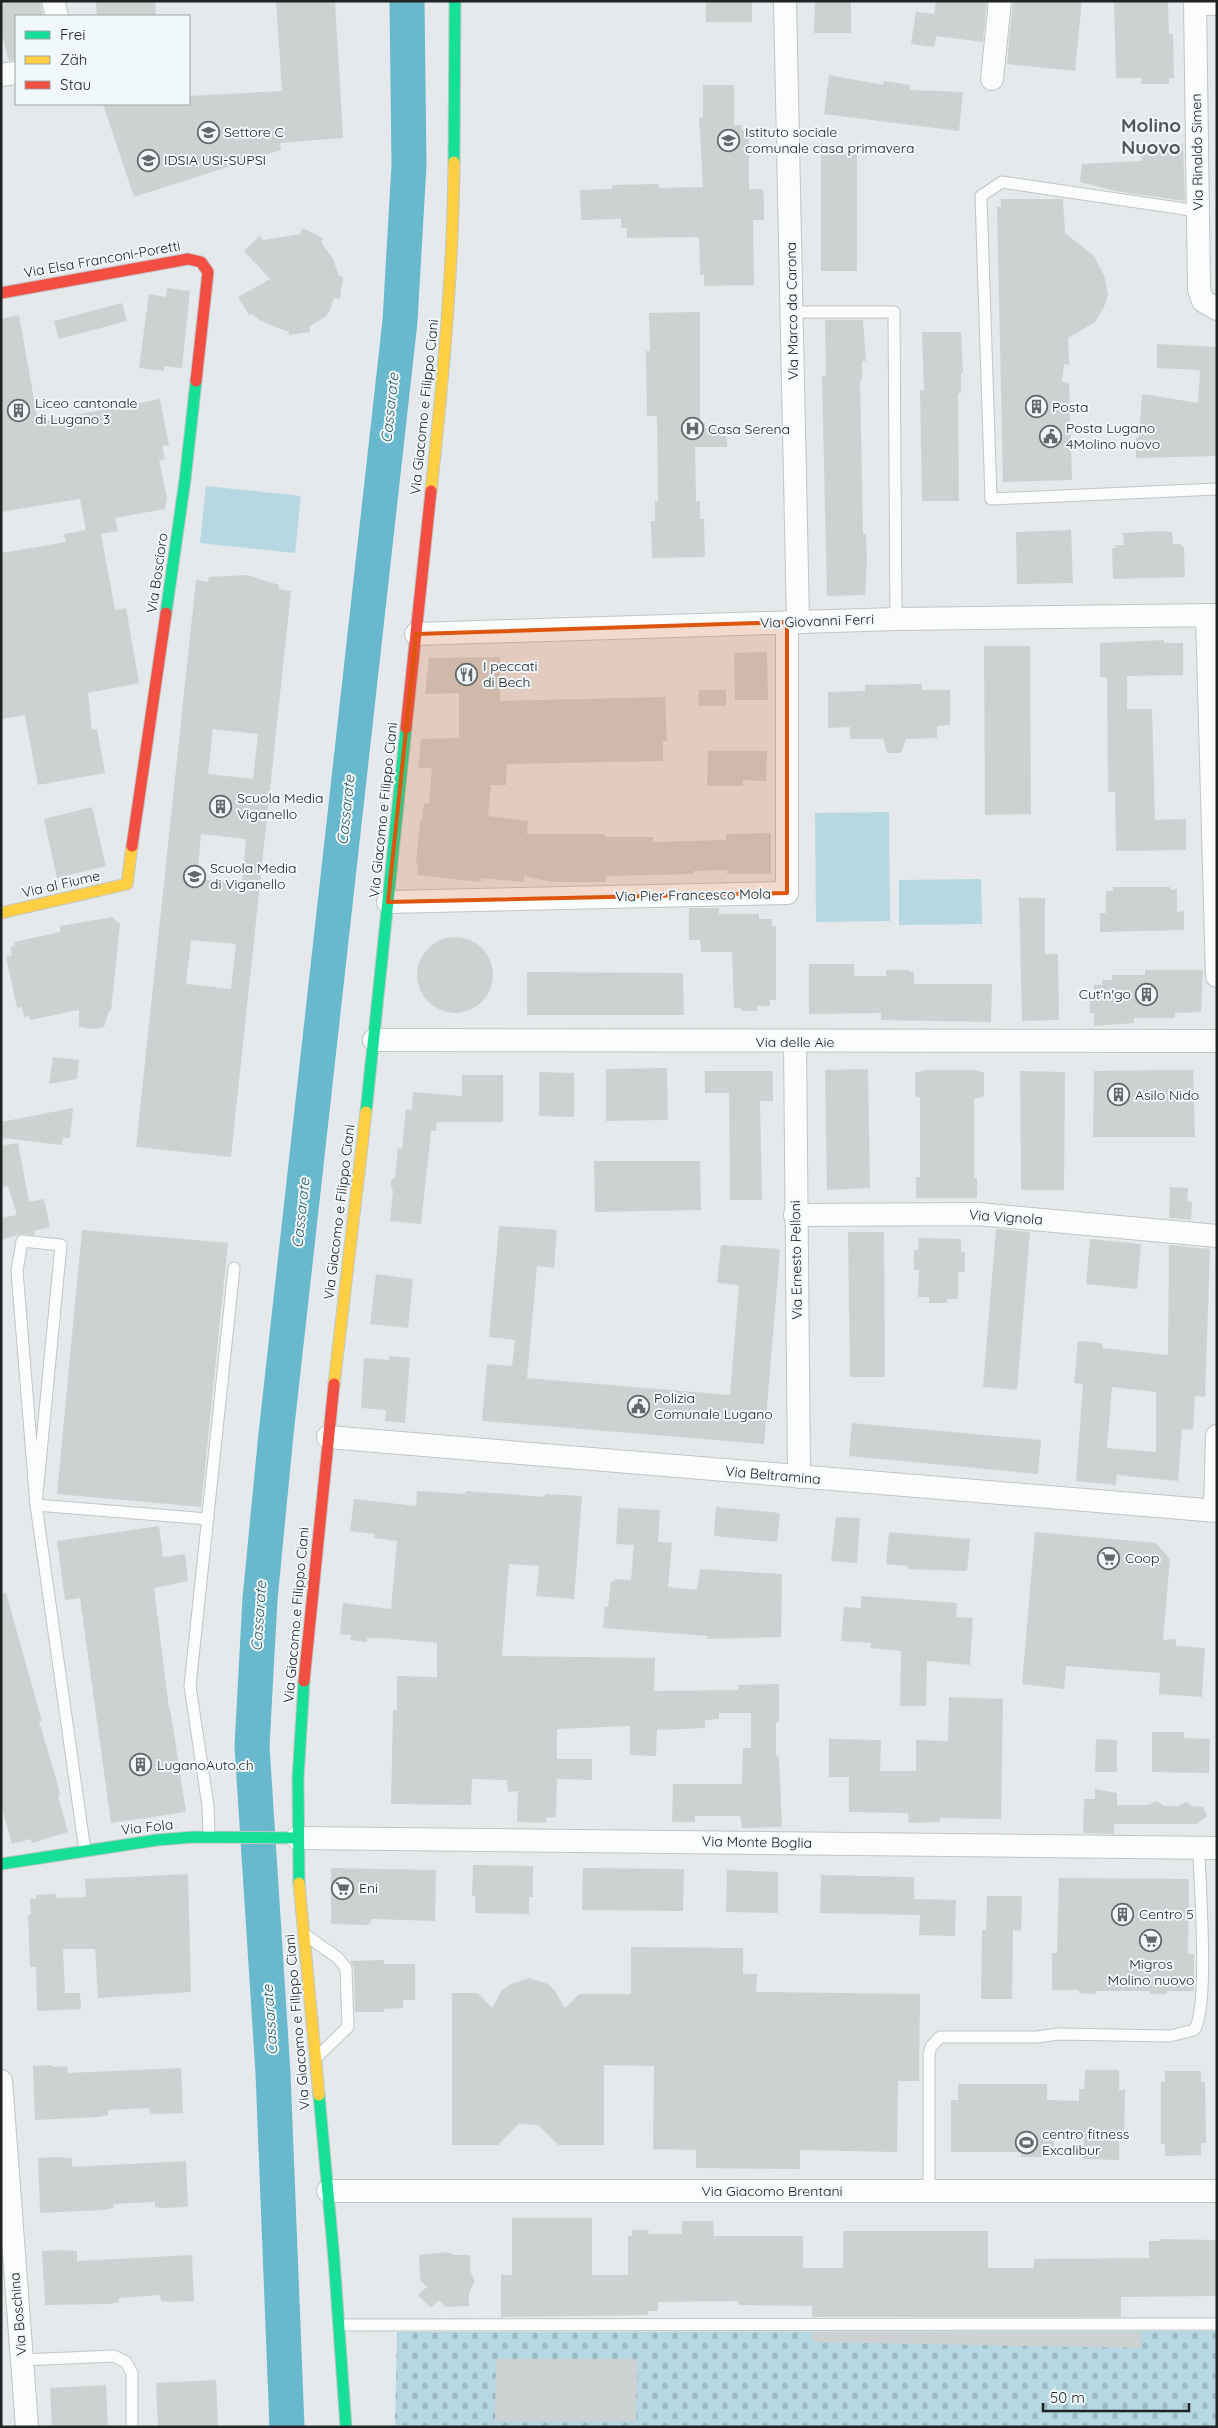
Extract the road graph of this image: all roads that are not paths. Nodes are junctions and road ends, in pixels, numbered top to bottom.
1 (53, 1) edge
2 (455, 1) edge
3 (785, 1) edge
4 (1000, 1) edge
5 (1202, 3) edge
6 (57, 15) edge
7 (15, 73) edge
8 (1, 75) edge
9 (992, 80) dead end
10 (1198, 211) junction
11 (205, 266) joint
12 (1, 293) edge
13 (1210, 305) edge
14 (792, 312) junction
15 (1217, 489) edge
16 (1212, 615) edge
17 (896, 619) junction
18 (792, 622) junction
19 (416, 634) junction
20 (1216, 864) edge
21 (127, 884) joint
22 (388, 902) junction
23 (1, 913) edge
24 (1217, 976) edge
25 (374, 1040) junction
26 (1217, 1041) edge
27 (795, 1042) junction
28 (795, 1215) junction
29 (1217, 1236) edge
30 (234, 1268) dead end
31 (1217, 1436) edge
32 (328, 1437) junction
33 (799, 1477) junction
34 (36, 1505) junction
35 (1216, 1510) edge
36 (208, 1519) junction
37 (209, 1838) junction
38 (289, 1838) junction
39 (1208, 1848) edge
40 (85, 1851) junction
41 (1, 1864) edge
42 (304, 1933) junction
43 (316, 2058) junction
44 (1, 2081) edge
45 (328, 2191) junction
46 (929, 2191) junction
47 (1217, 2191) edge
48 (1217, 2324) edge
49 (339, 2326) junction
50 (14, 2355) edge
51 (26, 2427) edge
52 (132, 2427) edge
53 (346, 2427) edge

1 - 6 street
2 - 19 main road, Via Giacomo e Filippo Ciani
3 - 14 street, Via Marco da Carona
4 - 9 street
5 - 10 street, Via Rinaldo Simen
7 - 8 street
10 - 13 street, Via Rinaldo Simen
10 - 15 lane
11 - 12 main road, Via Elsa Franconi-Poretti
11 - 21 main road, Via Boscioro
14 - 17 lane
14 - 18 street, Via Marco da Carona
16 - 17 street, Via Giovanni Ferri
16 - 20 street
17 - 18 street, Via Giovanni Ferri
18 - 19 street, Via Giovanni Ferri
18 - 22 street, Via Pier Francesco Mola
19 - 22 main road, Via Giacomo e Filippo Ciani
20 - 24 street
21 - 23 main road, Via al Fiume
22 - 25 main road, Via Giacomo e Filippo Ciani
25 - 27 street, Via delle Aie
25 - 32 main road, Via Giacomo e Filippo Ciani
26 - 27 street, Via delle Aie
27 - 28 street, Via Ernesto Pelloni
28 - 29 street, Via Vignola
28 - 33 street, Via Ernesto Pelloni
30 - 36 lane
31 - 35 street
32 - 33 street, Via Beltramina
32 - 38 main road, Via Giacomo e Filippo Ciani
33 - 35 street, Via Beltramina
34 - 34 lane
34 - 36 lane
34 - 40 lane
36 - 37 lane
37 - 38 main road, Via Fola
37 - 40 main road, Via Fola
38 - 39 street, Via Monte Boglia
38 - 42 main road, Via Giacomo e Filippo Ciani
39 - 46 lane
40 - 41 main road, Via Fola
42 - 43 main road, Via Giacomo e Filippo Ciani
42 - 43 lane
43 - 45 main road, Via Giacomo e Filippo Ciani
44 - 50 street, Via Boschina
45 - 46 street, Via Giacomo Brentani
45 - 49 main road, Via Giacomo e Filippo Ciani
46 - 47 street, Via Giacomo Brentani
48 - 49 lane
49 - 53 main road, Via Giacomo e Filippo Ciani
50 - 51 street, Via Boschina
50 - 52 lane

